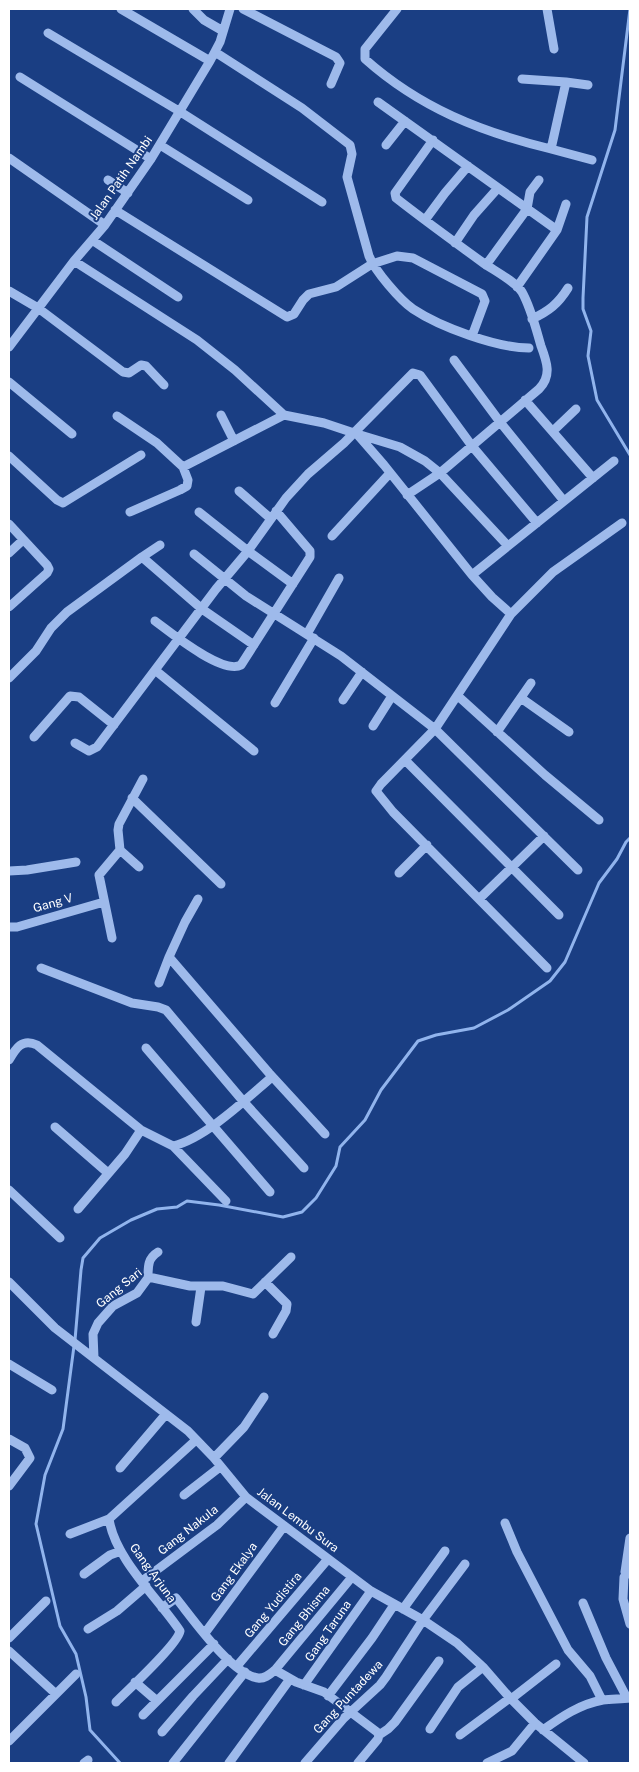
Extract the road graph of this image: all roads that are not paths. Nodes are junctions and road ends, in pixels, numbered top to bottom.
1 (121, 9) edge
2 (193, 9) edge
3 (230, 9) edge
4 (243, 9) edge
5 (398, 9) edge
6 (547, 9) edge
7 (223, 31) junction
8 (48, 33) dead end
9 (554, 49) dead end
10 (215, 52) junction
11 (210, 61) junction
12 (20, 78) dead end
13 (522, 79) dead end
14 (566, 82) junction
15 (331, 84) dead end
16 (588, 85) dead end
17 (378, 102) dead end
18 (179, 111) junction
19 (405, 121) junction
20 (433, 140) junction
21 (386, 145) dead end
22 (160, 146) junction
23 (551, 149) junction
24 (9, 158) edge
25 (151, 159) junction
26 (592, 160) dead end
27 (468, 166) junction
28 (108, 180) dead end
29 (539, 180) dead end
30 (498, 188) junction
31 (128, 193) junction
32 (248, 200) dead end
33 (322, 202) dead end
34 (566, 204) dead end
35 (527, 209) junction
36 (115, 210) junction
37 (425, 220) junction
38 (105, 225) junction
39 (557, 230) junction
40 (92, 240) junction
41 (455, 243) junction
42 (74, 261) junction
43 (372, 264) junction
44 (486, 265) junction
45 (517, 287) junction
46 (568, 288) dead end
47 (9, 290) edge
48 (178, 297) dead end
49 (38, 308) junction
50 (532, 319) junction
51 (472, 336) junction
52 (9, 347) edge
53 (529, 348) dead end
54 (454, 360) dead end
55 (9, 382) edge
56 (164, 385) dead end
57 (525, 400) junction
58 (576, 409) dead end
59 (221, 415) dead end
60 (284, 415) junction
61 (117, 416) dead end
62 (500, 422) junction
63 (553, 431) junction
64 (72, 434) dead end
65 (355, 434) junction
66 (234, 441) junction
67 (472, 446) junction
68 (141, 455) dead end
69 (9, 456) edge
70 (614, 461) dead end
71 (183, 467) junction
72 (390, 473) junction
73 (440, 473) junction
74 (593, 478) junction
75 (239, 491) dead end
76 (408, 495) junction
77 (564, 501) junction
78 (130, 512) dead end
79 (200, 512) dead end
80 (273, 514) junction
81 (537, 523) junction
82 (622, 523) dead end
83 (9, 524) edge
84 (332, 536) dead end
85 (23, 540) junction
86 (160, 545) dead end
87 (508, 546) junction
88 (248, 550) junction
89 (9, 553) edge
90 (194, 554) dead end
91 (142, 557) junction
92 (472, 575) junction
93 (339, 578) dead end
94 (224, 579) junction
95 (293, 584) junction
96 (9, 607) edge
97 (202, 609) junction
98 (273, 614) junction
99 (511, 614) junction
100 (155, 621) dead end
101 (310, 636) junction
102 (179, 640) junction
103 (254, 645) junction
104 (155, 670) junction
105 (362, 672) junction
106 (9, 678) edge
107 (531, 683) dead end
108 (392, 696) junction
109 (458, 696) junction
110 (521, 698) junction
111 (343, 700) dead end
112 (275, 703) dead end
113 (114, 725) junction
114 (373, 726) dead end
115 (435, 729) junction
116 (497, 732) junction
117 (569, 732) dead end
118 (34, 737) dead end
119 (75, 743) dead end
120 (254, 751) dead end
121 (405, 760) junction
122 (143, 779) dead end
123 (132, 798) junction
124 (599, 820) dead end
125 (544, 836) junction
126 (427, 845) junction
127 (120, 850) junction
128 (76, 862) dead end
129 (511, 866) junction
130 (139, 867) dead end
131 (578, 870) dead end
132 (9, 871) edge
133 (399, 873) dead end
134 (221, 884) dead end
135 (198, 899) dead end
136 (479, 899) junction
137 (104, 902) junction
138 (559, 915) dead end
139 (9, 928) edge
140 (112, 938) dead end
141 (169, 957) junction
142 (41, 968) dead end
143 (546, 968) dead end
144 (159, 983) dead end
145 (146, 1048) dead end
146 (9, 1060) edge
147 (272, 1077) junction
148 (243, 1101) junction
149 (213, 1125) junction
150 (55, 1127) dead end
151 (141, 1130) junction
152 (325, 1134) dead end
153 (173, 1146) junction
154 (304, 1168) dead end
155 (108, 1173) junction
156 (9, 1190) edge
157 (270, 1192) dead end
158 (226, 1201) dead end
159 (78, 1208) dead end
160 (60, 1238) dead end
161 (158, 1252) dead end
162 (291, 1257) dead end
163 (148, 1278) junction
164 (9, 1282) edge
165 (265, 1282) junction
166 (201, 1287) junction
167 (196, 1322) dead end
168 (273, 1334) dead end
169 (92, 1356) junction
170 (9, 1364) edge
171 (52, 1390) dead end
172 (264, 1397) dead end
173 (166, 1414) junction
174 (9, 1439) edge
175 (196, 1440) junction
176 (214, 1458) junction
177 (220, 1467) junction
178 (120, 1468) dead end
179 (9, 1486) edge
180 (184, 1495) dead end
181 (246, 1497) junction
182 (109, 1519) junction
183 (504, 1523) dead end
184 (284, 1526) junction
185 (70, 1534) dead end
186 (630, 1538) edge
187 (121, 1551) junction
188 (445, 1551) dead end
189 (328, 1559) junction
190 (465, 1564) dead end
191 (84, 1574) dead end
192 (627, 1575) edge
193 (352, 1577) junction
194 (144, 1584) junction
195 (371, 1591) junction
196 (46, 1601) dead end
197 (583, 1603) dead end
198 (394, 1604) junction
199 (162, 1608) junction
200 (403, 1610) junction
201 (422, 1620) junction
202 (630, 1624) edge
203 (88, 1629) dead end
204 (205, 1633) junction
205 (9, 1638) edge
206 (214, 1644) junction
207 (9, 1650) edge
208 (228, 1659) junction
209 (439, 1661) dead end
210 (556, 1664) dead end
211 (483, 1667) junction
212 (241, 1669) junction
213 (275, 1670) junction
214 (76, 1674) dead end
215 (290, 1679) dead end
216 (135, 1682) junction
217 (304, 1685) junction
218 (56, 1694) junction
219 (328, 1696) junction
220 (629, 1698) edge
221 (511, 1699) junction
222 (602, 1700) junction
223 (157, 1701) junction
224 (116, 1702) dead end
225 (350, 1712) junction
226 (143, 1715) dead end
227 (534, 1723) junction
228 (430, 1729) dead end
229 (543, 1730) junction
230 (162, 1732) dead end
231 (379, 1735) junction
232 (460, 1736) dead end
233 (9, 1741) edge
234 (173, 1763) edge
235 (229, 1763) edge
236 (305, 1763) edge
237 (358, 1763) edge
238 (487, 1763) edge
239 (584, 1763) edge

1 - 11 street
2 - 7 street
3 - 7 street, Jalan Patih Nambi
4 - 15 street
5 - 23 street
6 - 9 street
7 - 10 street, Jalan Patih Nambi
8 - 18 street
10 - 11 street, Jalan Patih Nambi
10 - 43 street
11 - 18 street, Jalan Patih Nambi
12 - 25 street
13 - 14 street
14 - 16 street
14 - 23 street
17 - 19 street
18 - 22 street, Jalan Patih Nambi
18 - 33 street
19 - 20 street
19 - 21 street
20 - 27 street
20 - 37 street
22 - 25 street, Jalan Patih Nambi
22 - 32 street
23 - 26 street
24 - 38 street
25 - 31 street, Jalan Patih Nambi
27 - 30 street
27 - 37 street
28 - 31 street
29 - 35 street
30 - 35 street
30 - 41 street
31 - 36 street, Jalan Patih Nambi
34 - 39 street
35 - 39 street
35 - 44 street
36 - 38 street, Jalan Patih Nambi
36 - 43 street
37 - 41 street
38 - 40 street, Jalan Patih Nambi
39 - 45 street
40 - 42 street, Jalan Patih Nambi
40 - 48 street
41 - 44 street
42 - 49 street, Jalan Patih Nambi
42 - 60 street
43 - 51 street
43 - 51 street
44 - 45 street
45 - 50 street
46 - 50 street
47 - 49 street
49 - 52 street, Jalan Patih Nambi
49 - 56 street
50 - 57 street
51 - 53 street
54 - 62 street
55 - 64 street
57 - 62 street
57 - 63 street
58 - 63 street
59 - 66 street
60 - 65 street
60 - 66 street
61 - 71 street
62 - 67 street
62 - 77 street
63 - 74 street
65 - 67 street
65 - 72 street
65 - 73 street
65 - 80 street
66 - 71 street
67 - 73 street
67 - 81 street
68 - 69 street
70 - 74 street
71 - 78 street
72 - 76 street
72 - 84 street
73 - 76 street
73 - 87 street
74 - 77 street
75 - 80 street
76 - 92 street
77 - 81 street
79 - 88 street
80 - 88 street
80 - 95 street
81 - 87 street
82 - 99 street
83 - 85 street
85 - 89 street
85 - 96 street
86 - 91 street
87 - 92 street
88 - 94 street
88 - 95 street
90 - 94 street
91 - 97 street
91 - 106 street
92 - 99 street
93 - 101 street
94 - 97 street
94 - 98 street
95 - 98 street
97 - 102 street
97 - 103 street
98 - 101 street
98 - 103 street
99 - 109 street
100 - 102 street
101 - 105 street
101 - 112 street
102 - 103 street
102 - 104 street
104 - 113 street
104 - 120 street
105 - 108 street
105 - 111 street
107 - 110 street
108 - 114 street
108 - 115 street
109 - 115 street
109 - 116 street
110 - 116 street
110 - 117 street
113 - 118 street
113 - 119 street
115 - 121 street
115 - 125 street
116 - 124 street
121 - 126 street
121 - 129 street
122 - 123 street
123 - 127 street
123 - 134 street
125 - 129 street
125 - 131 street
126 - 133 street
126 - 136 street
127 - 130 street
127 - 137 street
128 - 132 street
129 - 136 street
129 - 138 street
135 - 141 street
136 - 143 street
137 - 139 street, Gang V
137 - 140 street
141 - 144 street
141 - 147 street
142 - 148 street
145 - 149 street
146 - 151 street
147 - 148 street
147 - 152 street
148 - 149 street
148 - 154 street
149 - 153 street
149 - 157 street
150 - 155 street
151 - 153 street
151 - 155 street
153 - 158 street
155 - 159 street
156 - 160 street
161 - 163 street
162 - 165 street
163 - 166 street, Gang Sari
163 - 169 street, Gang Sari
164 - 169 street, Jalan Lembu Sura
165 - 166 street, Gang Sari
165 - 168 street
166 - 167 street
169 - 173 street, Jalan Lembu Sura
170 - 171 street
172 - 176 street
173 - 175 street, Jalan Lembu Sura
173 - 178 street
174 - 179 street
175 - 176 street, Jalan Lembu Sura
175 - 182 street
176 - 177 street, Jalan Lembu Sura
177 - 180 street
177 - 181 street, Jalan Lembu Sura
181 - 184 street, Jalan Lembu Sura
181 - 194 street, Gang Nakula
182 - 185 street
182 - 187 street, Gang Arjuna
183 - 222 street
184 - 189 street, Jalan Lembu Sura
184 - 204 street, Gang Ekalya
186 - 192 street
187 - 191 street
187 - 194 street, Gang Arjuna
188 - 200 street
189 - 193 street, Jalan Lembu Sura
189 - 212 street, Gang Yudistira
190 - 201 street, Gang Puntadewa
192 - 202 street
193 - 195 street, Jalan Lembu Sura
193 - 213 street, Gang Bhisma
194 - 199 street, Gang Arjuna
194 - 203 street, Gang Nakula
195 - 198 street, Jalan Lembu Sura
195 - 217 street, Gang Taruna
196 - 205 street
197 - 220 street
198 - 200 street, Jalan Lembu Sura
198 - 219 street
199 - 204 street
199 - 216 street, Gang Arjuna
200 - 201 street, Jalan Lembu Sura
201 - 211 street, Jalan Lembu Sura
201 - 225 street, Gang Puntadewa
204 - 206 street
206 - 208 street
206 - 223 street
207 - 218 street
208 - 212 street
208 - 230 street
209 - 231 street
210 - 221 street
211 - 221 street, Jalan Lembu Sura
211 - 228 street
212 - 213 street
212 - 234 street, Gang Yudistira
213 - 217 street
214 - 218 street
215 - 235 street
216 - 223 street
216 - 224 street, Gang Arjuna
217 - 219 street
218 - 233 street
219 - 225 street
220 - 222 street
221 - 227 street, Jalan Lembu Sura
221 - 232 street
222 - 229 street
223 - 226 street
225 - 231 street
225 - 236 street, Gang Puntadewa
227 - 229 street, Jalan Lembu Sura
227 - 238 street
229 - 239 street, Jalan Lembu Sura
231 - 237 street

